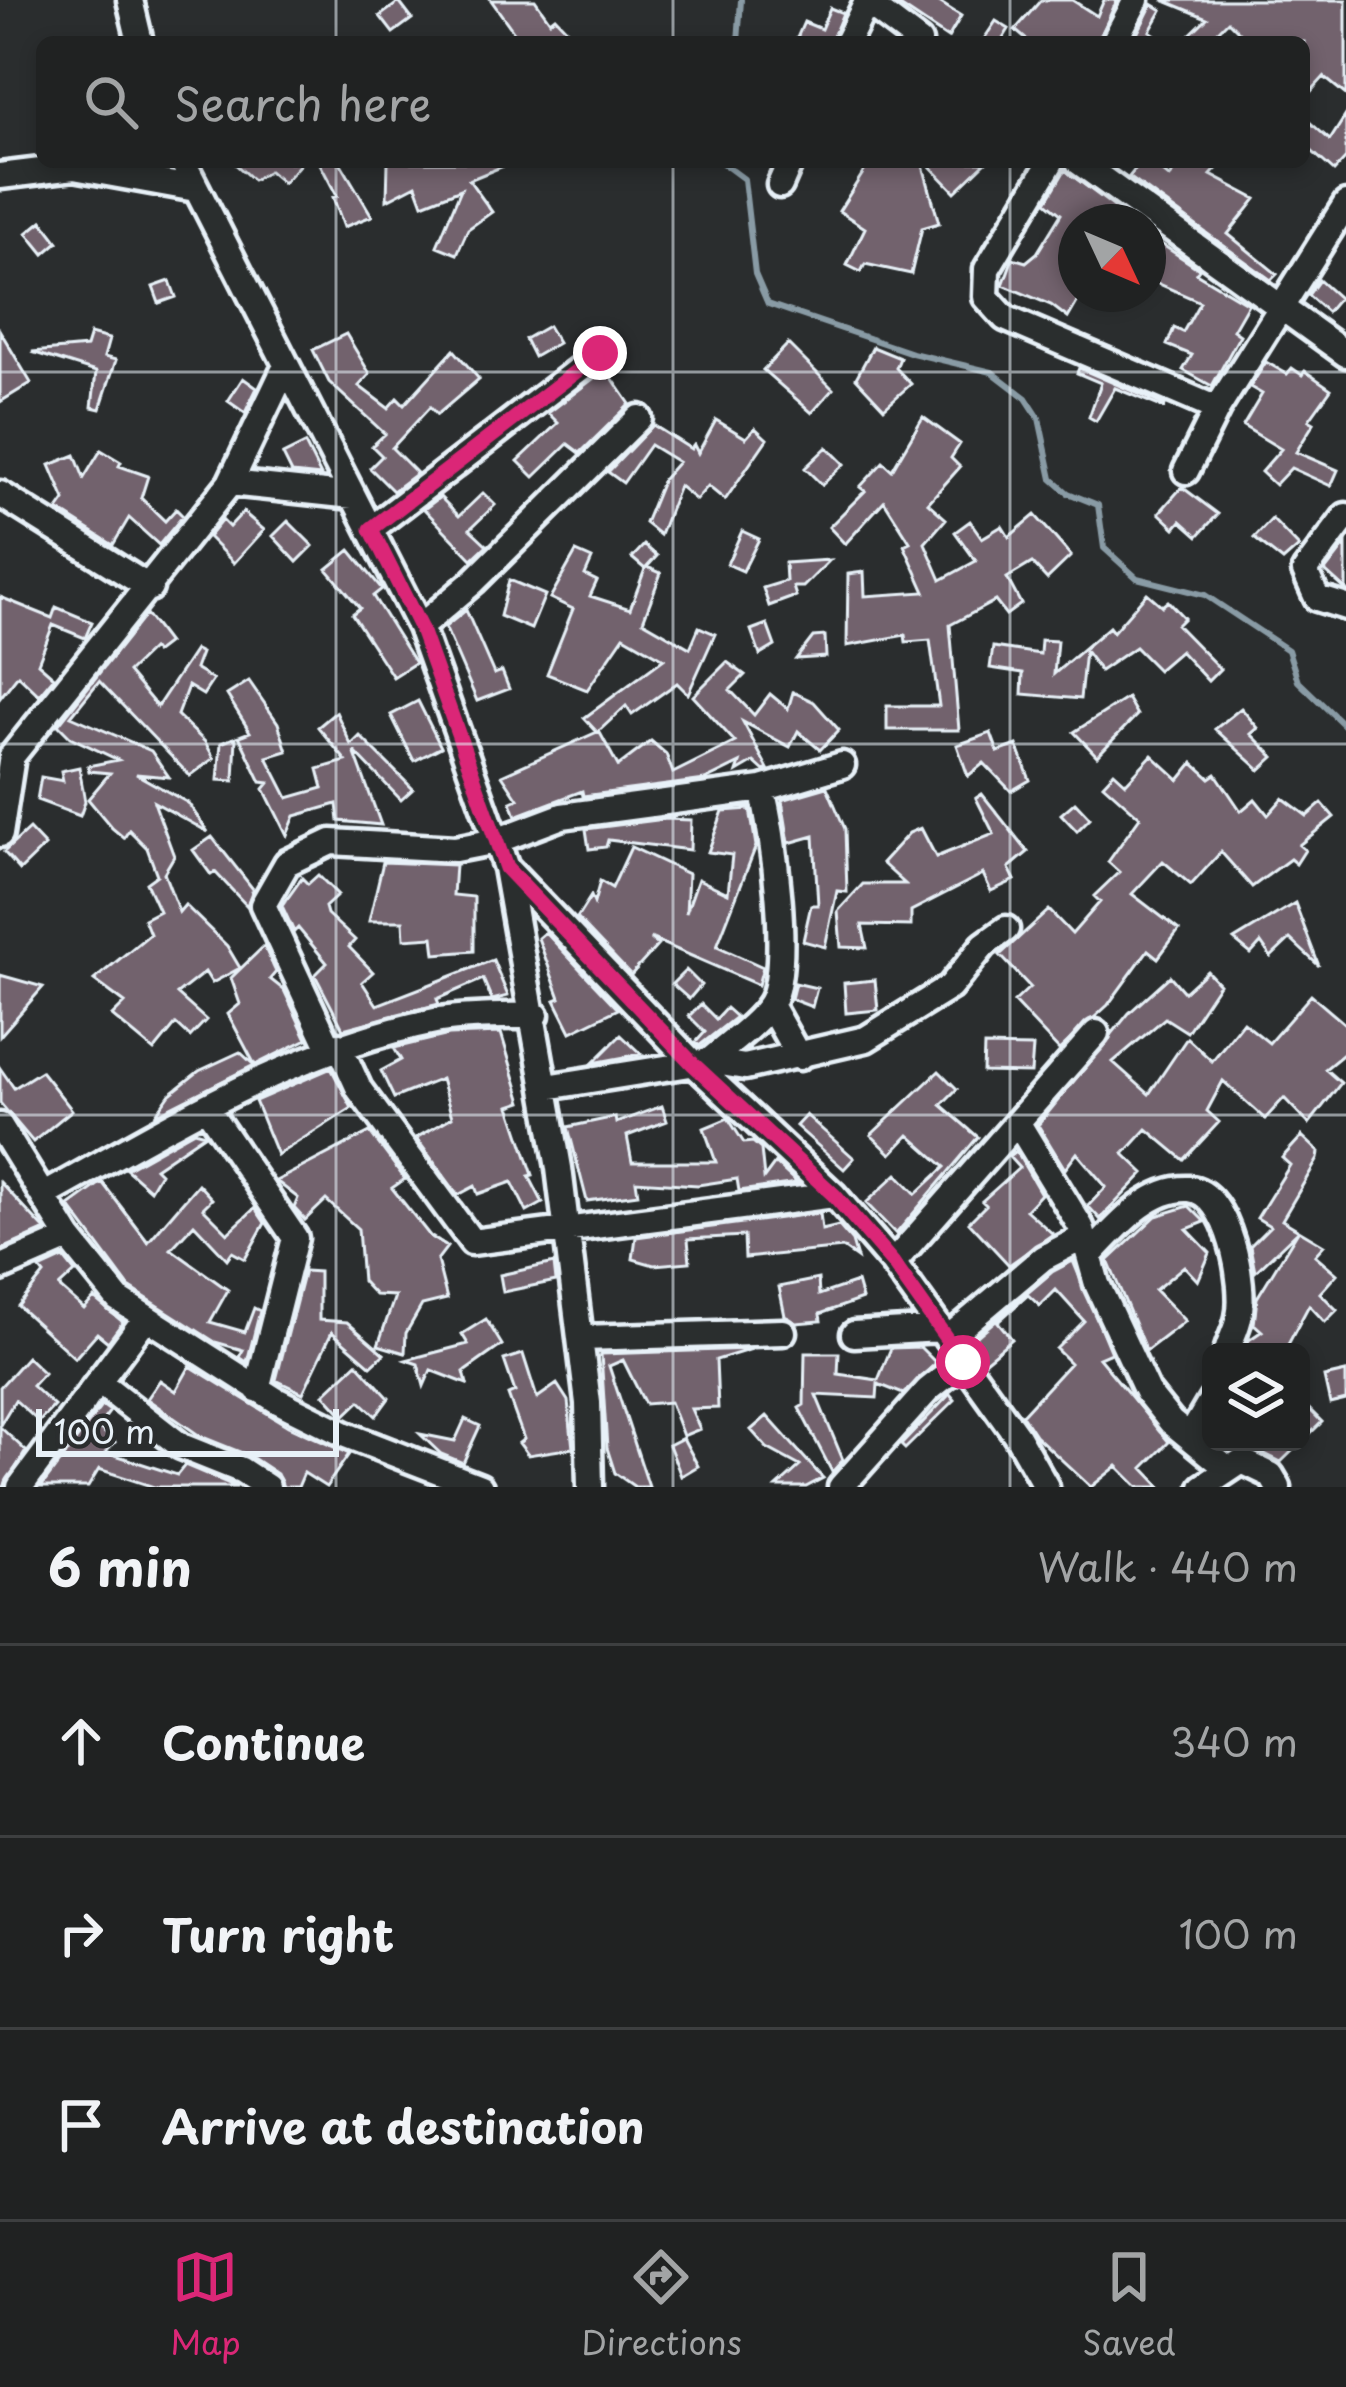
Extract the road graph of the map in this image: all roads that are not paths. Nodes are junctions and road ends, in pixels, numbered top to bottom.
1 (130, 0) edge
2 (1136, 0) edge
3 (867, 1) edge
4 (139, 36) edge
5 (850, 36) edge
6 (911, 36) edge
7 (1117, 36) edge
8 (66, 168) edge
9 (80, 168) edge
10 (186, 168) edge
11 (1047, 168) edge
12 (1087, 168) edge
13 (0, 176) edge
14 (196, 189) junction
15 (1346, 204) edge
16 (1281, 308) junction
17 (600, 353) dead end
18 (1346, 354) edge
19 (286, 366) junction
20 (1217, 410) junction
21 (639, 418) dead end
22 (1186, 471) dead end
23 (230, 483) junction
24 (0, 494) edge
25 (352, 496) junction
26 (1346, 516) edge
27 (371, 529) junction
28 (150, 589) junction
29 (1346, 607) edge
30 (420, 627) junction
31 (842, 766) dead end
32 (761, 789) junction
33 (0, 834) edge
34 (496, 841) junction
35 (506, 868) junction
36 (1006, 929) dead end
37 (770, 1005) junction
38 (536, 1015) junction
39 (1096, 1033) dead end
40 (335, 1047) junction
41 (799, 1057) junction
42 (701, 1062) junction
43 (547, 1087) junction
44 (206, 1107) junction
45 (1019, 1125) junction
46 (0, 1126) edge
47 (834, 1195) junction
48 (43, 1196) junction
49 (565, 1230) junction
50 (69, 1238) junction
51 (1086, 1246) junction
52 (893, 1263) junction
53 (0, 1268) edge
54 (146, 1319) junction
55 (782, 1332) dead end
56 (854, 1334) dead end
57 (943, 1334) junction
58 (581, 1338) junction
59 (1230, 1343) edge
60 (963, 1362) junction
61 (99, 1382) junction
62 (257, 1389) junction
63 (1202, 1416) edge
64 (1190, 1435) junction
65 (1226, 1468) junction
66 (20, 1487) edge
67 (267, 1487) edge
68 (480, 1487) edge
69 (590, 1487) edge
70 (842, 1487) edge
71 (1045, 1487) edge
72 (1203, 1487) edge
73 (1278, 1487) edge

1 - 4 street
2 - 7 street
3 - 5 street
3 - 6 street
8 - 13 street
9 - 14 street
10 - 14 street
11 - 20 street
12 - 16 street
14 - 19 street
15 - 16 street
16 - 18 street
16 - 20 street
17 - 27 street
19 - 23 street
19 - 25 street
20 - 22 street
21 - 30 street
23 - 25 street
23 - 28 street
24 - 28 street
25 - 27 street
26 - 29 street
27 - 30 street
28 - 33 street
30 - 34 street
31 - 32 street
32 - 34 street
32 - 37 street
34 - 35 street
34 - 40 street
35 - 38 street
35 - 42 street
36 - 41 street
37 - 41 street
37 - 42 street
38 - 40 street
38 - 43 street
39 - 45 street
40 - 44 street
40 - 49 street
41 - 42 street
42 - 43 street
42 - 47 street
43 - 49 street
44 - 48 street
44 - 62 street
45 - 51 street
45 - 52 street
46 - 48 street
47 - 49 street
47 - 52 street
48 - 50 street
49 - 58 street
50 - 53 street
50 - 54 street
51 - 57 street
51 - 59 street
51 - 64 street
52 - 57 street
54 - 61 street
54 - 62 street
55 - 58 street
56 - 57 street
57 - 60 street
58 - 69 street
60 - 70 street
60 - 71 street
61 - 66 street
61 - 67 street
62 - 68 street
63 - 64 street
64 - 65 street
65 - 72 street
65 - 73 street

